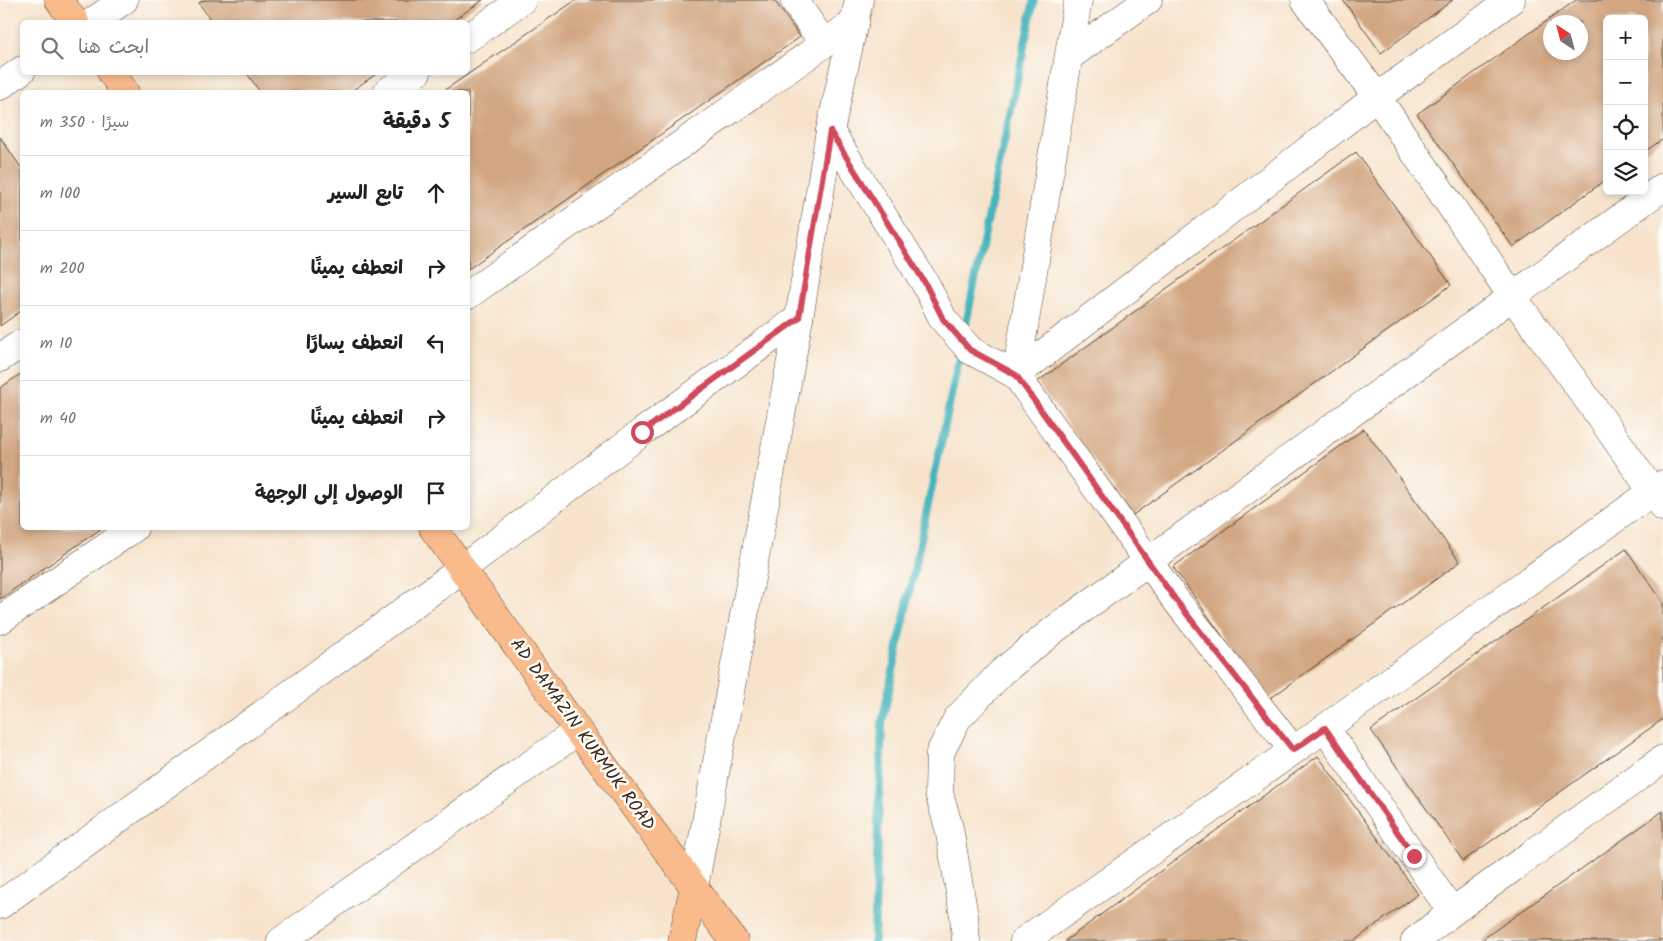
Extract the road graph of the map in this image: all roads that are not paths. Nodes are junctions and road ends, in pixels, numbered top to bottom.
1 (58, 0) edge
2 (124, 0) edge
3 (522, 0) edge
4 (794, 0) edge
5 (1078, 0) edge
6 (1148, 0) edge
7 (1305, 0) edge
8 (1511, 0) edge
9 (857, 11) edge
10 (73, 20) edge
11 (95, 20) edge
12 (470, 37) edge
13 (824, 44) junction
14 (1070, 56) junction
15 (20, 71) edge
16 (113, 75) edge
17 (413, 75) edge
18 (0, 86) edge
19 (124, 90) edge
20 (391, 90) edge
21 (1377, 97) junction
22 (830, 131) junction
23 (1663, 187) edge
24 (470, 294) edge
25 (1512, 296) junction
26 (799, 318) junction
27 (20, 344) edge
28 (0, 358) edge
29 (1016, 375) junction
30 (1659, 495) edge
31 (131, 530) edge
32 (434, 530) edge
33 (1148, 561) junction
34 (462, 569) junction
35 (0, 620) edge
36 (1325, 728) junction
37 (578, 731) junction
38 (1293, 750) junction
39 (1663, 759) edge
40 (694, 887) junction
41 (0, 905) edge
42 (1452, 912) junction
43 (281, 941) edge
44 (682, 941) edge
45 (734, 941) edge
46 (966, 941) edge
47 (1024, 941) edge
48 (1415, 941) edge

1 - 10 main road
2 - 11 street
3 - 12 street
4 - 13 street
5 - 14 street
6 - 14 street
7 - 21 street
8 - 21 street
9 - 13 street
9 - 22 street
13 - 24 street
14 - 29 street
15 - 18 street
16 - 19 main road
17 - 20 street
21 - 25 street
21 - 29 street
22 - 26 street
22 - 29 street
23 - 25 street
25 - 30 street
25 - 33 street
26 - 34 street
26 - 40 street
27 - 28 street
29 - 33 street
30 - 36 street
31 - 35 street
32 - 34 main road, AD DAMAZIN KURMUK ROAD
33 - 38 street
33 - 46 street
34 - 37 main road, AD DAMAZIN KURMUK ROAD
34 - 41 street
36 - 38 street
36 - 42 street
37 - 40 main road, AD DAMAZIN KURMUK ROAD
37 - 43 street
38 - 47 street
39 - 42 street
40 - 44 main road
40 - 45 main road, AD DAMAZIN KURMUK ROAD
42 - 48 street

